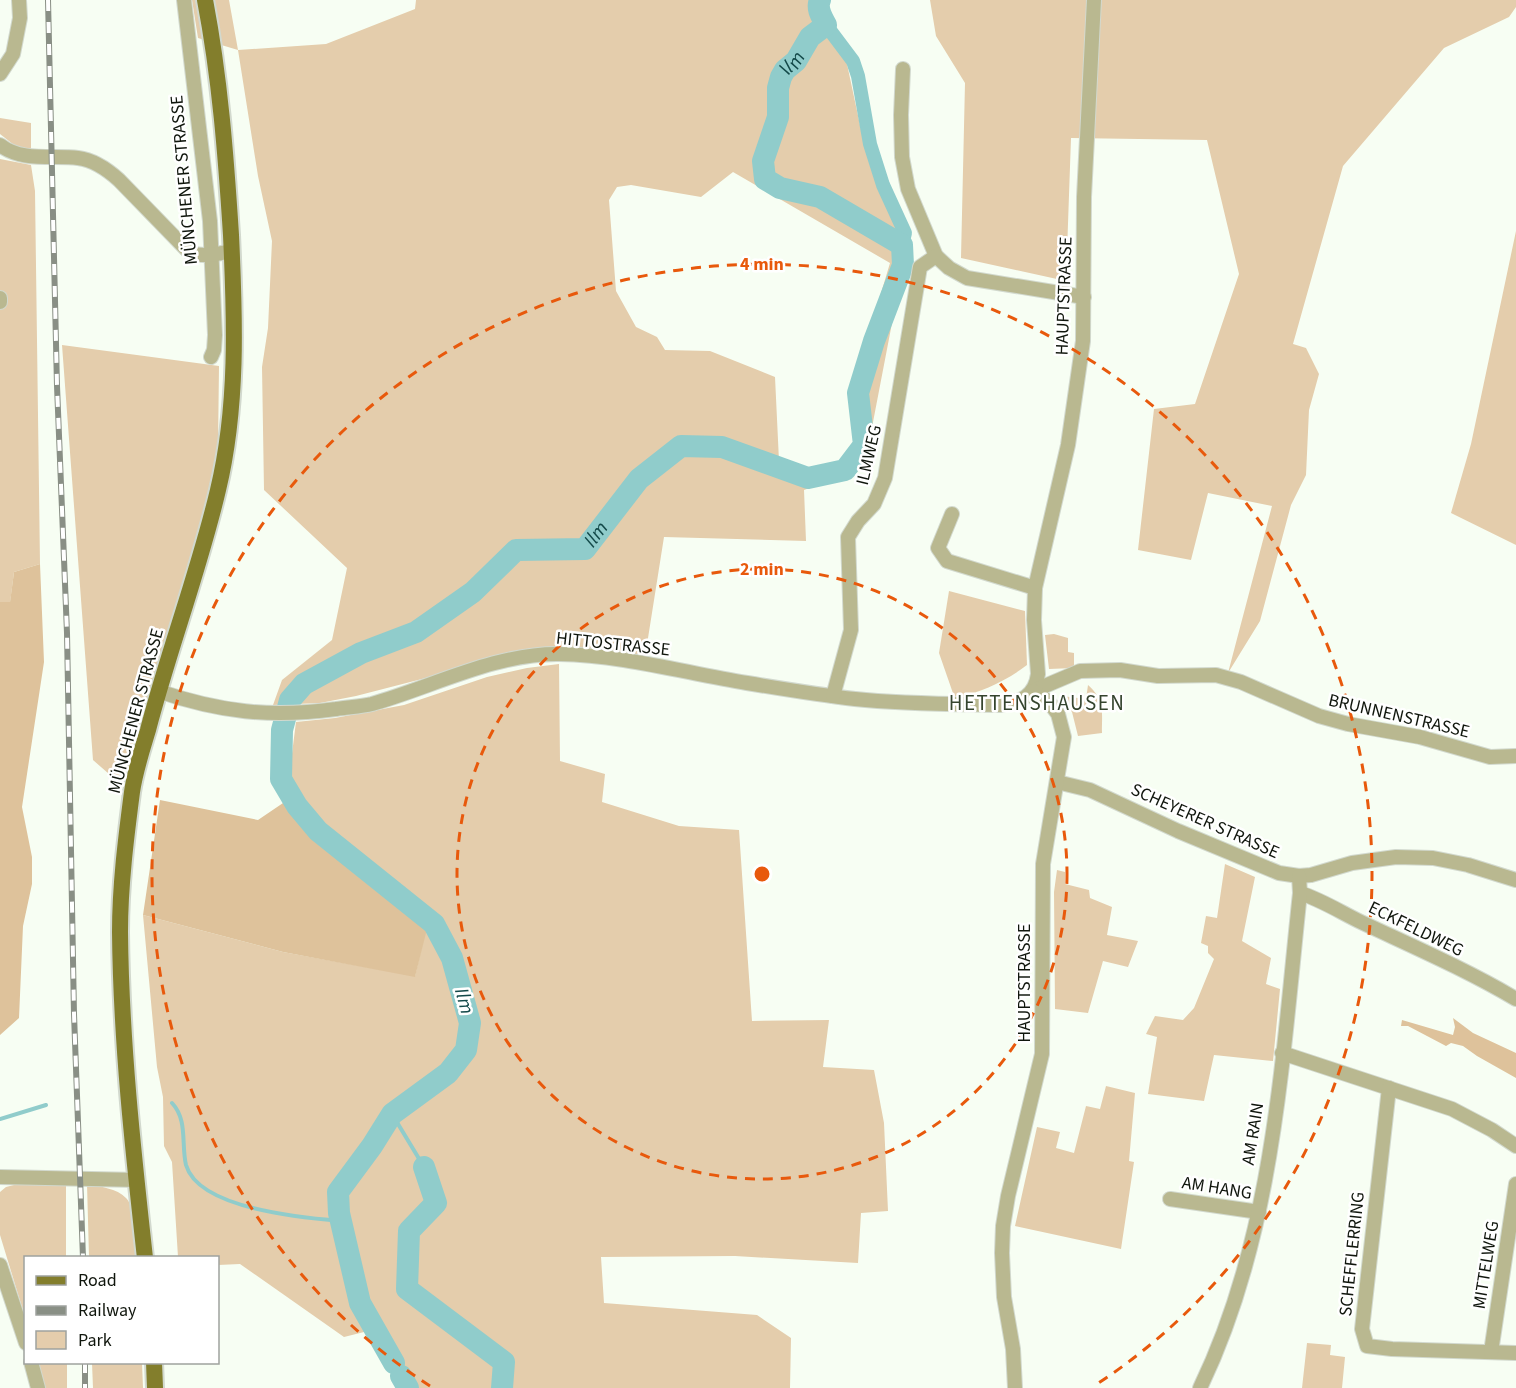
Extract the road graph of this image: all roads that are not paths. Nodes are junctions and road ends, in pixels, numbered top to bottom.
1 (19, 0) edge
2 (184, 0) edge
3 (205, 0) edge
4 (1094, 0) edge
5 (903, 69) dead end
6 (0, 74) edge
7 (0, 145) edge
8 (231, 251) junction
9 (210, 255) junction
10 (936, 256) junction
11 (1084, 297) junction
12 (211, 357) dead end
13 (952, 514) dead end
14 (1035, 588) junction
15 (158, 691) junction
16 (1033, 691) junction
17 (833, 696) junction
18 (1516, 756) edge
19 (1057, 782) junction
20 (1299, 876) junction
21 (1516, 880) edge
22 (1300, 893) junction
23 (1516, 999) edge
24 (1282, 1053) junction
25 (1389, 1088) junction
26 (1516, 1146) edge
27 (0, 1177) edge
28 (136, 1180) junction
29 (1516, 1184) edge
30 (1170, 1198) dead end
31 (1259, 1212) junction
32 (145, 1256) edge
33 (0, 1265) edge
34 (24, 1337) edge
35 (1491, 1352) junction
36 (1516, 1353) edge
37 (32, 1364) edge
38 (154, 1364) edge
39 (38, 1388) edge
40 (155, 1388) edge
41 (1015, 1388) edge
42 (1200, 1388) edge

1 - 6 street
2 - 9 street, MÜNCHENER STRASSE
3 - 8 main road, MÜNCHENER STRASSE
4 - 11 street, HAUPTSTRASSE
5 - 10 street
7 - 9 street
8 - 9 street
8 - 15 main road, MÜNCHENER STRASSE
9 - 12 street, MÜNCHENER STRASSE
10 - 11 street
10 - 17 street, ILMWEG
11 - 14 street, HAUPTSTRASSE
13 - 14 street
14 - 16 street, HAUPTSTRASSE
15 - 17 street, HITTOSTRASSE
15 - 28 main road, MÜNCHENER STRASSE
16 - 17 street, HITTOSTRASSE
16 - 18 street, BRUNNENSTRASSE
16 - 19 street, HAUPTSTRASSE
19 - 20 street, SCHEYERER STRASSE
19 - 41 street, HAUPTSTRASSE
20 - 21 street, SCHEYERER STRASSE
20 - 22 street, AM RAIN
22 - 23 street, ECKFELDWEG
22 - 24 street, AM RAIN
24 - 25 street
24 - 31 street, AM RAIN
25 - 26 street
25 - 35 street, SCHEFFLERRING
27 - 28 street
28 - 32 main road, MÜNCHENER STRASSE
29 - 35 street, MITTELWEG
30 - 31 street, AM HANG
31 - 42 street, AM RAIN
33 - 34 street
35 - 36 street, SCHEFFLERRING
37 - 39 street
38 - 40 main road

